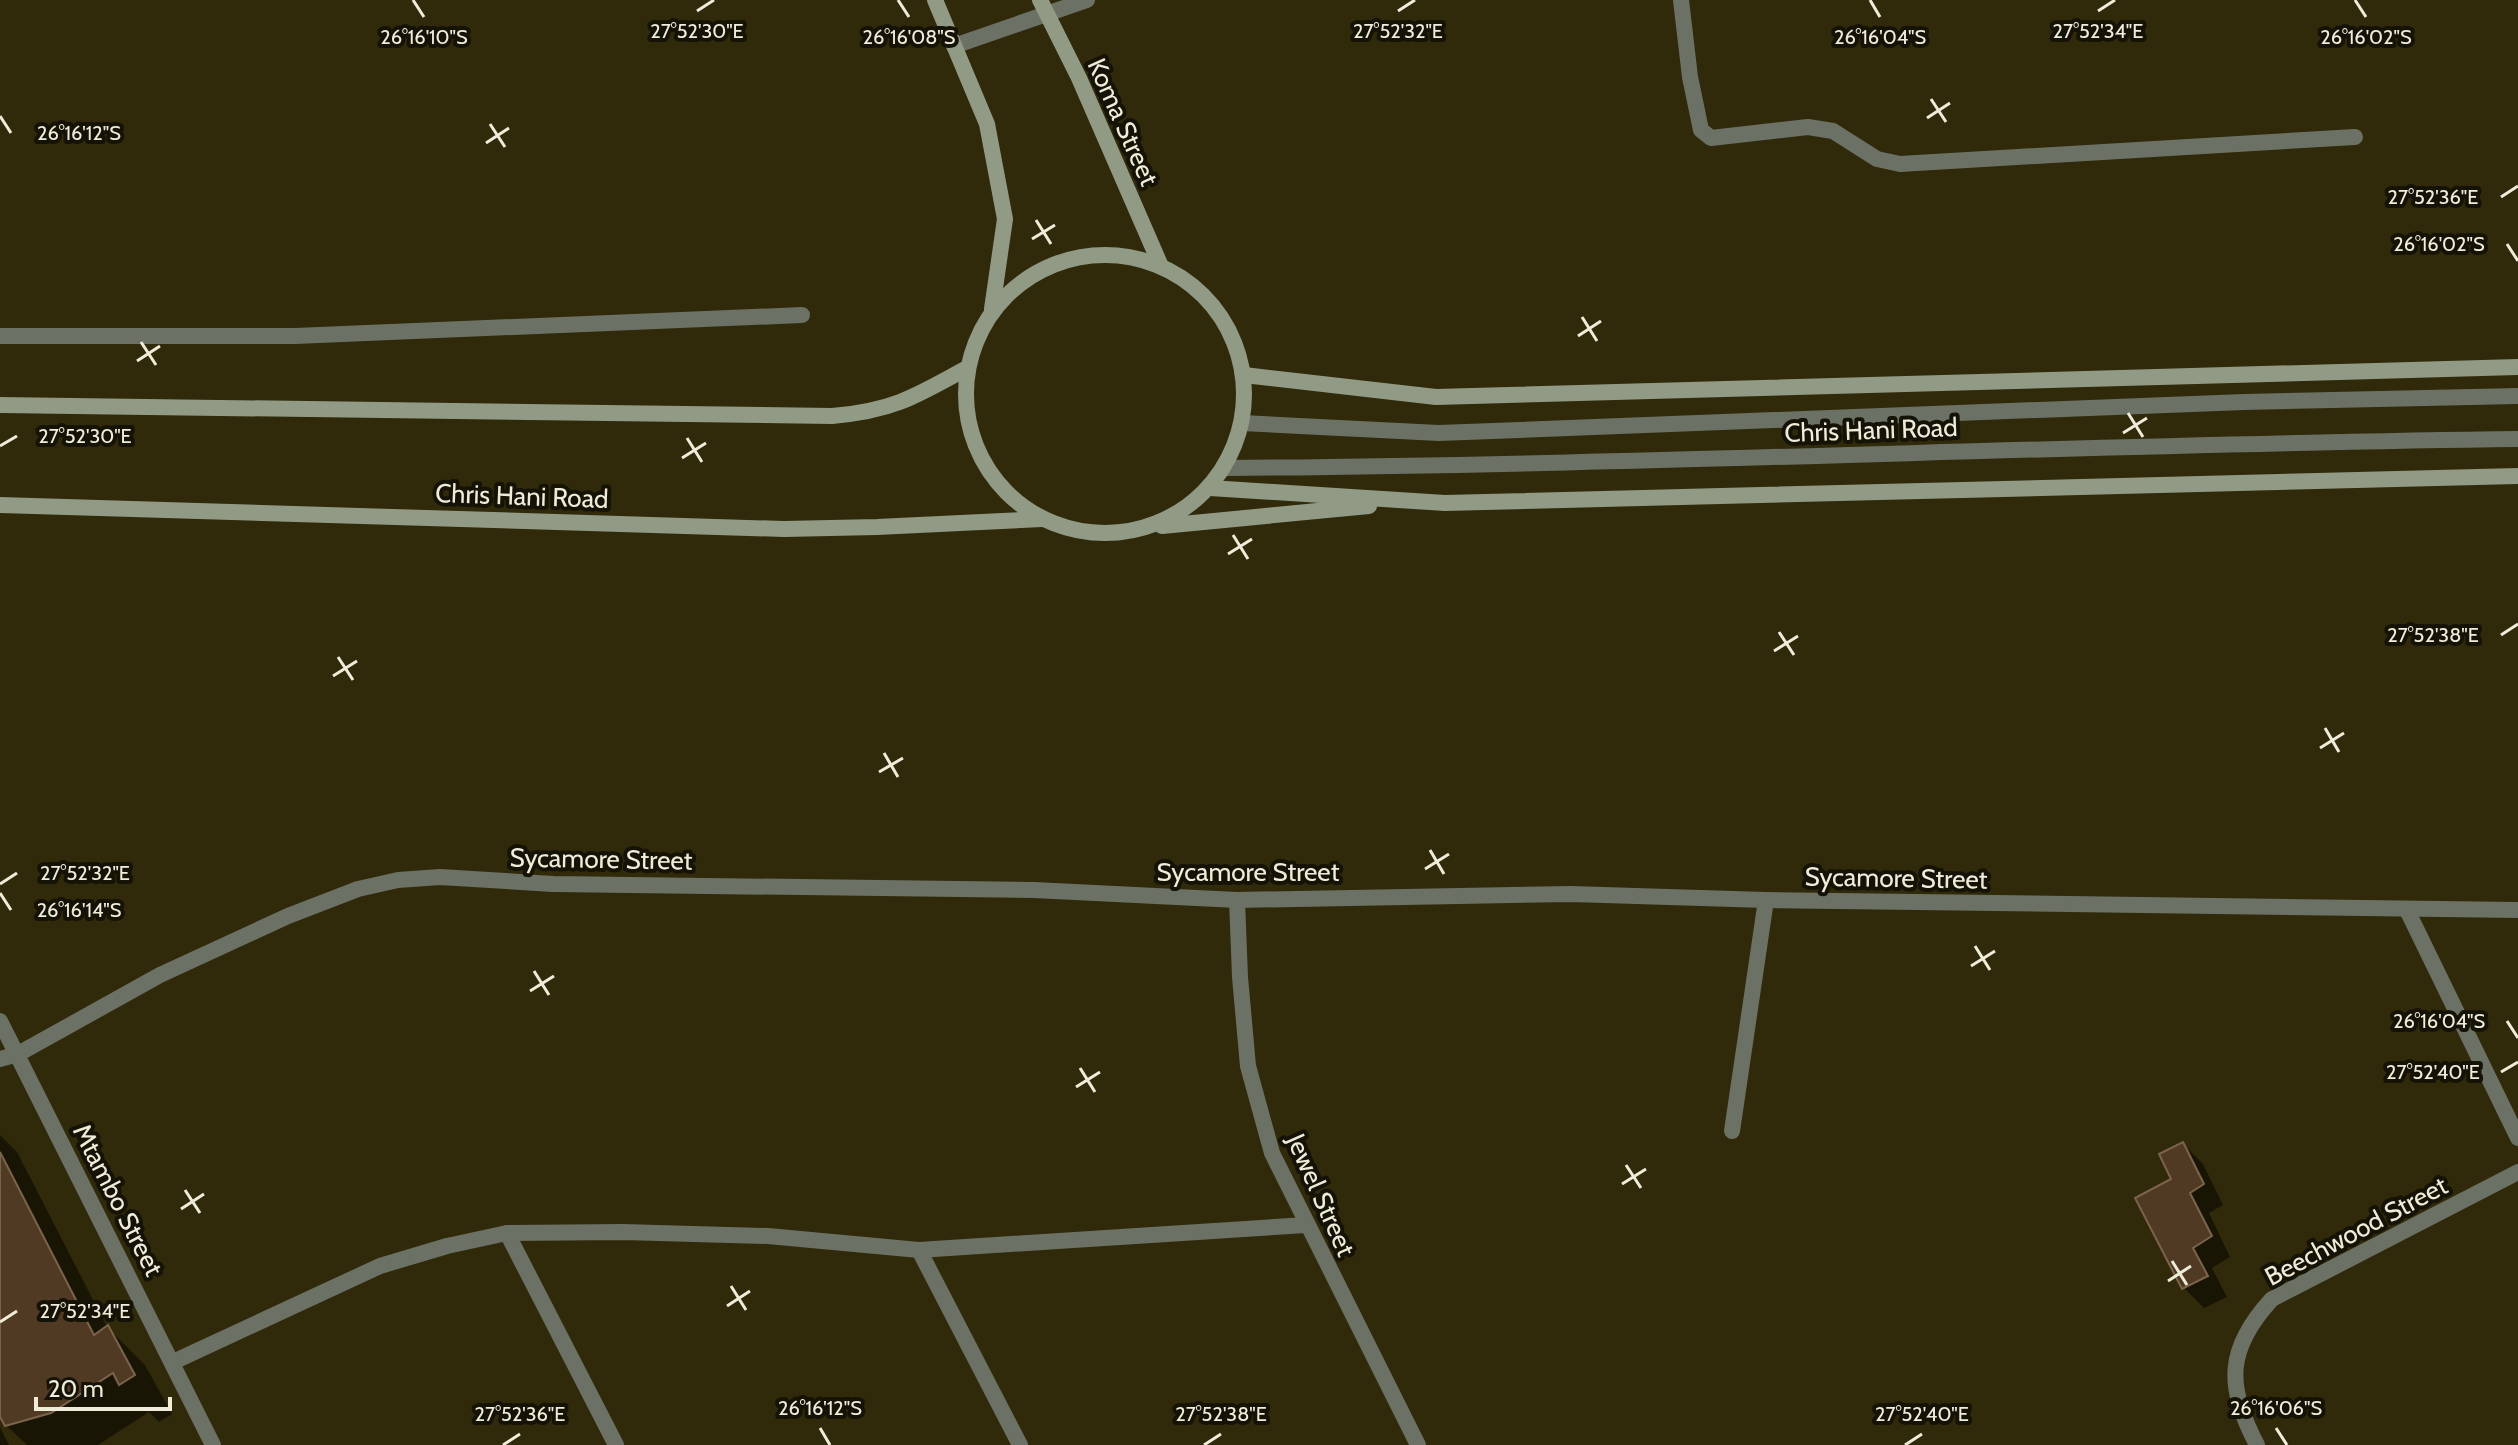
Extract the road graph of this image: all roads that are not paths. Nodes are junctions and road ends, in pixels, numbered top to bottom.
1 (935, 0) edge
2 (1087, 0) edge
3 (1681, 0) edge
4 (1043, 6) edge
5 (954, 46) junction
6 (2355, 137) dead end
7 (1160, 264) junction
8 (992, 309) junction
9 (802, 315) dead end
10 (0, 336) edge
11 (2518, 367) edge
12 (967, 368) junction
13 (1244, 375) junction
14 (2518, 396) edge
15 (0, 405) edge
16 (1242, 423) junction
17 (2518, 439) edge
18 (1225, 468) junction
19 (2518, 476) edge
20 (1210, 488) junction
21 (1419, 501) junction
22 (0, 505) edge
23 (1042, 519) junction
24 (1150, 527) junction
25 (1237, 900) junction
26 (1766, 900) junction
27 (2407, 910) junction
28 (2518, 910) edge
29 (0, 1021) edge
30 (18, 1054) junction
31 (0, 1059) edge
32 (1732, 1131) dead end
33 (2518, 1138) edge
34 (2518, 1172) edge
35 (1306, 1225) junction
36 (507, 1233) junction
37 (919, 1250) junction
38 (173, 1362) junction
39 (213, 1445) edge
40 (616, 1445) edge
41 (1020, 1445) edge
42 (1418, 1445) edge
43 (2257, 1445) edge

1 - 5 main road
2 - 4 street
3 - 6 street
4 - 5 street
4 - 7 main road, Koma Street
5 - 8 main road
7 - 8 main road
7 - 13 main road
8 - 12 main road
9 - 10 street
11 - 13 main road, Chris Hani Road
12 - 15 main road
12 - 23 main road
13 - 16 main road
14 - 16 street, Chris Hani Road
16 - 18 main road
17 - 18 street, Chris Hani Road
18 - 20 main road
19 - 21 main road
20 - 21 main road
20 - 24 main road
21 - 24 main road
22 - 23 main road, Chris Hani Road
23 - 24 main road
25 - 26 street, Sycamore Street
25 - 30 street, Sycamore Street
25 - 35 street, Jewel Street
26 - 27 street, Sycamore Street
26 - 32 street
27 - 28 street, Sycamore Street
27 - 33 street
29 - 30 street, Mtambo Street
30 - 31 street, Sycamore Street
30 - 38 street, Mtambo Street
34 - 43 street, Beechwood Street
35 - 37 street
35 - 42 street, Jewel Street
36 - 37 street
36 - 38 street
36 - 40 street
37 - 41 street
38 - 39 street, Mtambo Street

